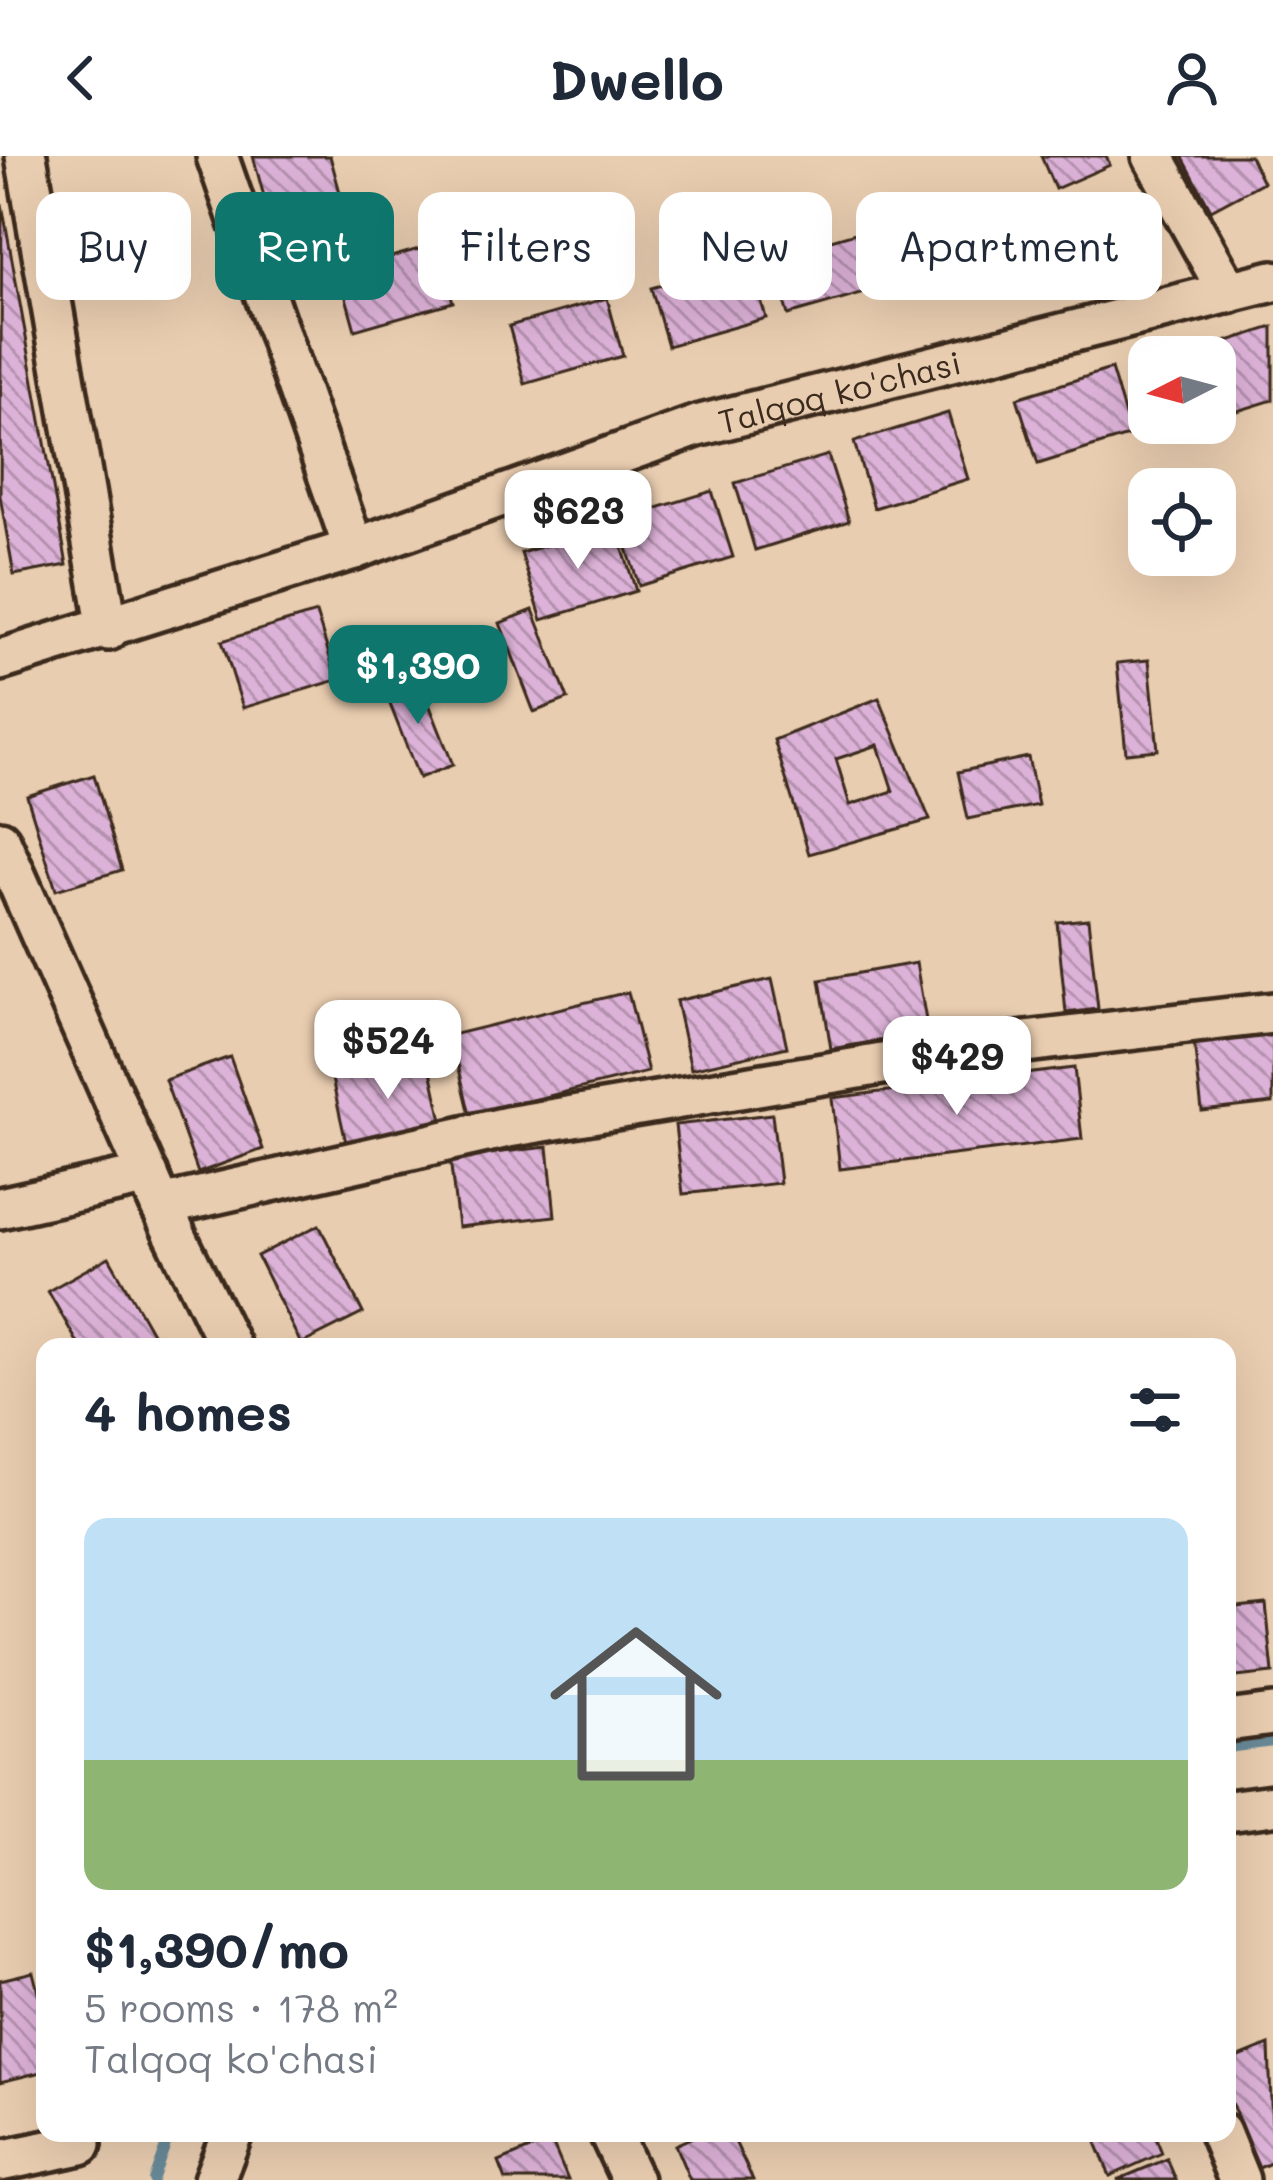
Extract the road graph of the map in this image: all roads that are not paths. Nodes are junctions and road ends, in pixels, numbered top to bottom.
1 (217, 156) edge
2 (1153, 156) edge
3 (18, 161) edge
4 (1273, 281) edge
5 (1229, 293) junction
6 (354, 549) junction
7 (108, 630) junction
8 (0, 660) edge
9 (0, 841) edge
10 (1273, 1013) edge
11 (155, 1190) junction
12 (0, 1208) edge
13 (226, 1338) edge
14 (1273, 1715) edge
15 (1236, 1719) edge
16 (1273, 1805) edge
17 (1236, 1810) edge
18 (229, 2142) edge
19 (614, 2142) edge
20 (1224, 2142) edge
21 (80, 2152) edge
22 (0, 2161) edge
23 (214, 2180) edge
24 (632, 2180) edge
25 (1239, 2180) edge

1 - 6 street
2 - 5 street
3 - 7 street
4 - 5 street, Talqoq ko'chasi
5 - 6 street, Talqoq ko'chasi
6 - 7 street, Talqoq ko'chasi
7 - 8 street, Talqoq ko'chasi
9 - 11 street
10 - 11 street
11 - 12 street
11 - 13 street
14 - 15 street
16 - 17 street
18 - 23 street
19 - 24 street
20 - 25 street
21 - 22 street

